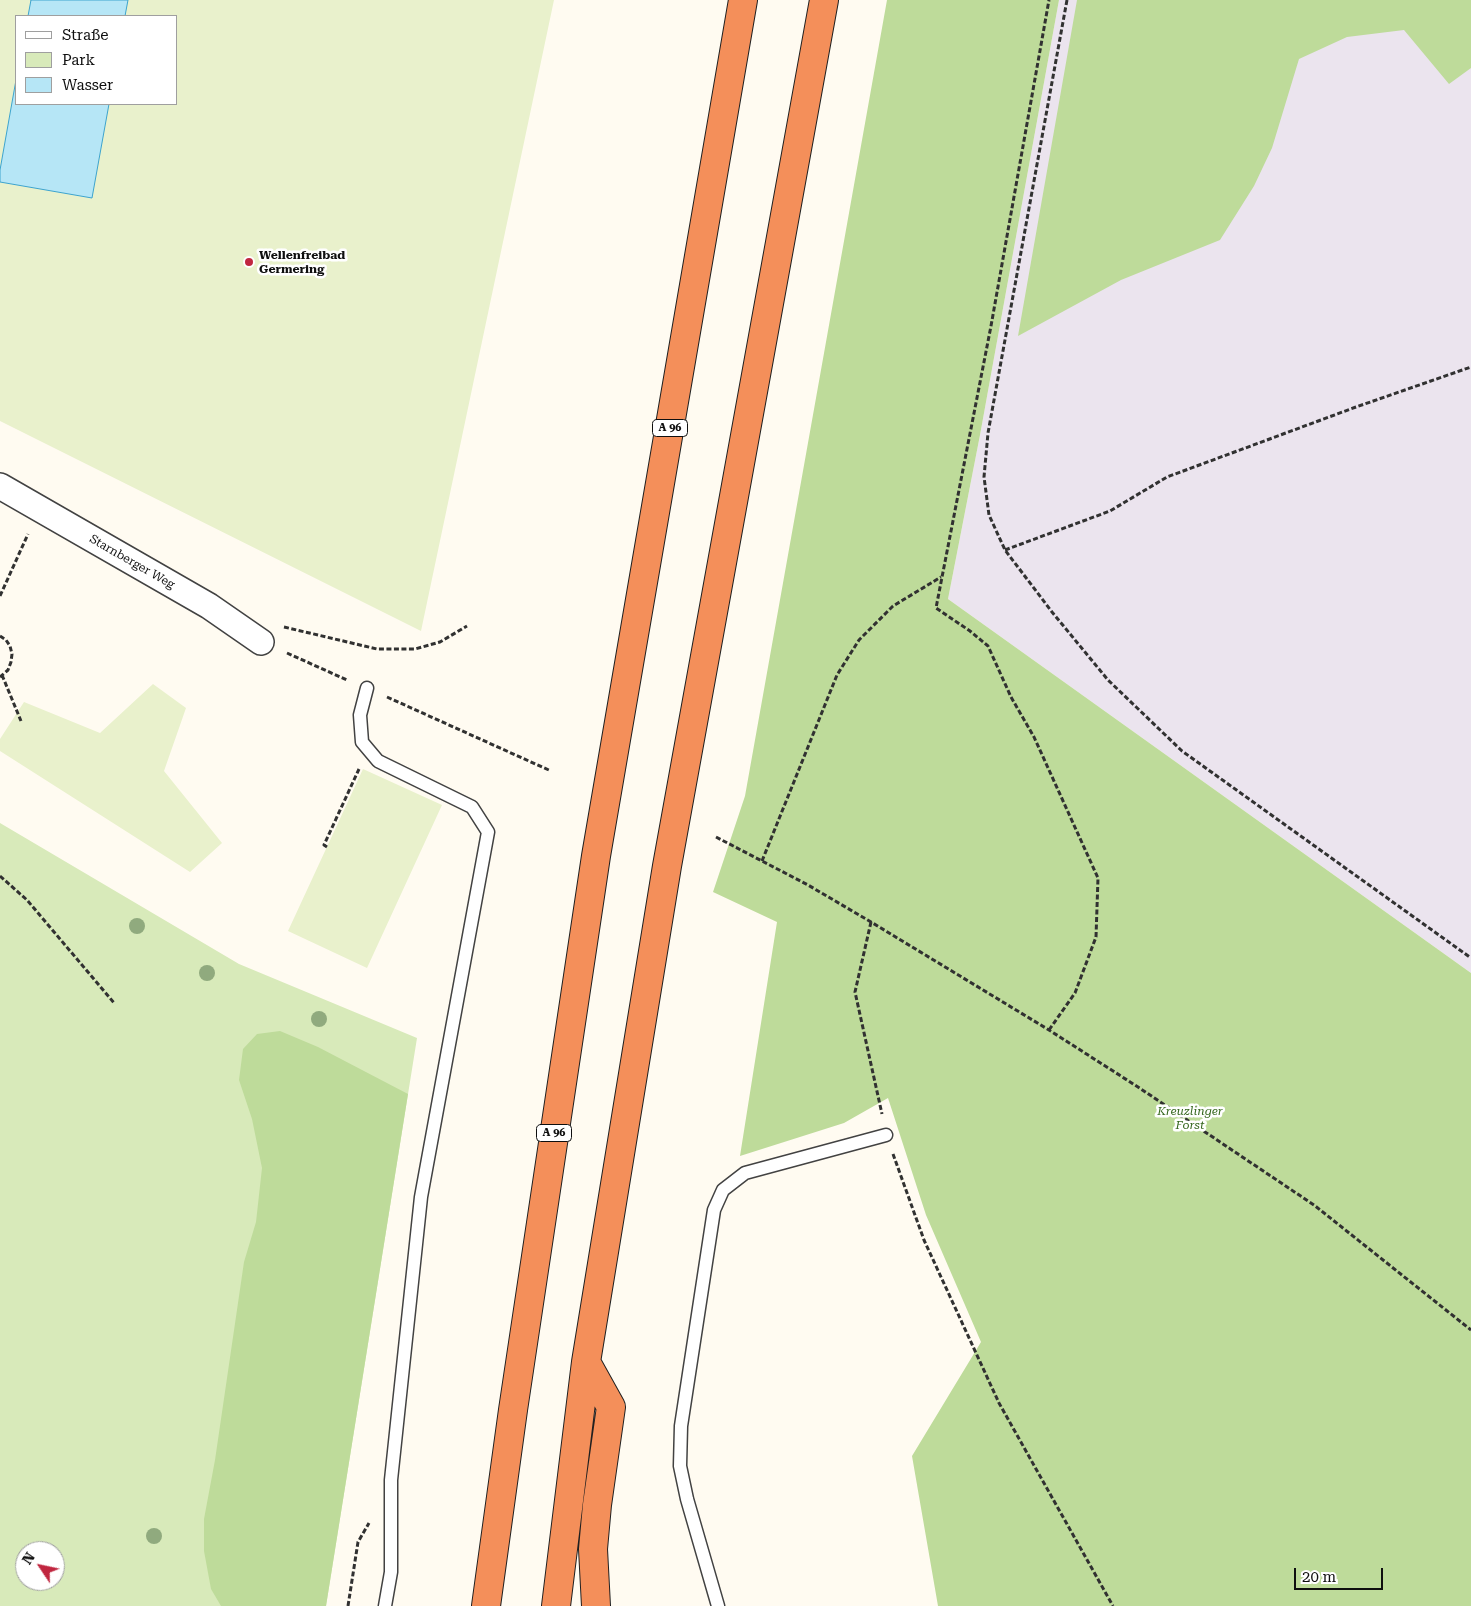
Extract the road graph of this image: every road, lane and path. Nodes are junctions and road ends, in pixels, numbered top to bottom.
1 (743, 0) edge
2 (824, 0) edge
3 (1049, 0) edge
4 (1067, 0) edge
5 (1471, 367) edge
6 (0, 486) edge
7 (40, 509) junction
8 (1006, 550) junction
9 (942, 577) junction
10 (0, 596) edge
11 (467, 626) dead end
12 (269, 633) junction
13 (0, 636) edge
14 (1, 676) edge
15 (367, 688) junction
16 (21, 721) dead end
17 (362, 742) junction
18 (551, 771) dead end
19 (716, 837) dead end
20 (327, 847) dead end
21 (762, 861) junction
22 (0, 876) edge
23 (872, 922) junction
24 (1471, 958) edge
25 (115, 1004) dead end
26 (1049, 1030) junction
27 (886, 1135) junction
28 (1471, 1330) edge
29 (586, 1362) junction
30 (371, 1519) dead end
31 (348, 1606) edge
32 (386, 1606) edge
33 (486, 1606) edge
34 (556, 1606) edge
35 (596, 1606) edge
36 (718, 1606) edge
37 (1113, 1606) edge

1 - 33 highway, A 96
2 - 29 highway
3 - 9 path
4 - 8 path
5 - 8 path
6 - 7 street, Starnberger Weg
7 - 10 path
7 - 12 street, Starnberger Weg
8 - 24 path
9 - 21 path
9 - 26 path
11 - 12 path
12 - 15 path
13 - 14 path
14 - 16 path
15 - 17 lane
15 - 18 path
17 - 20 path
17 - 32 lane
19 - 21 path
21 - 23 path
22 - 25 path
23 - 26 path
23 - 27 path
26 - 28 path
27 - 36 lane
27 - 37 path
29 - 34 highway
29 - 35 highway
30 - 31 path

